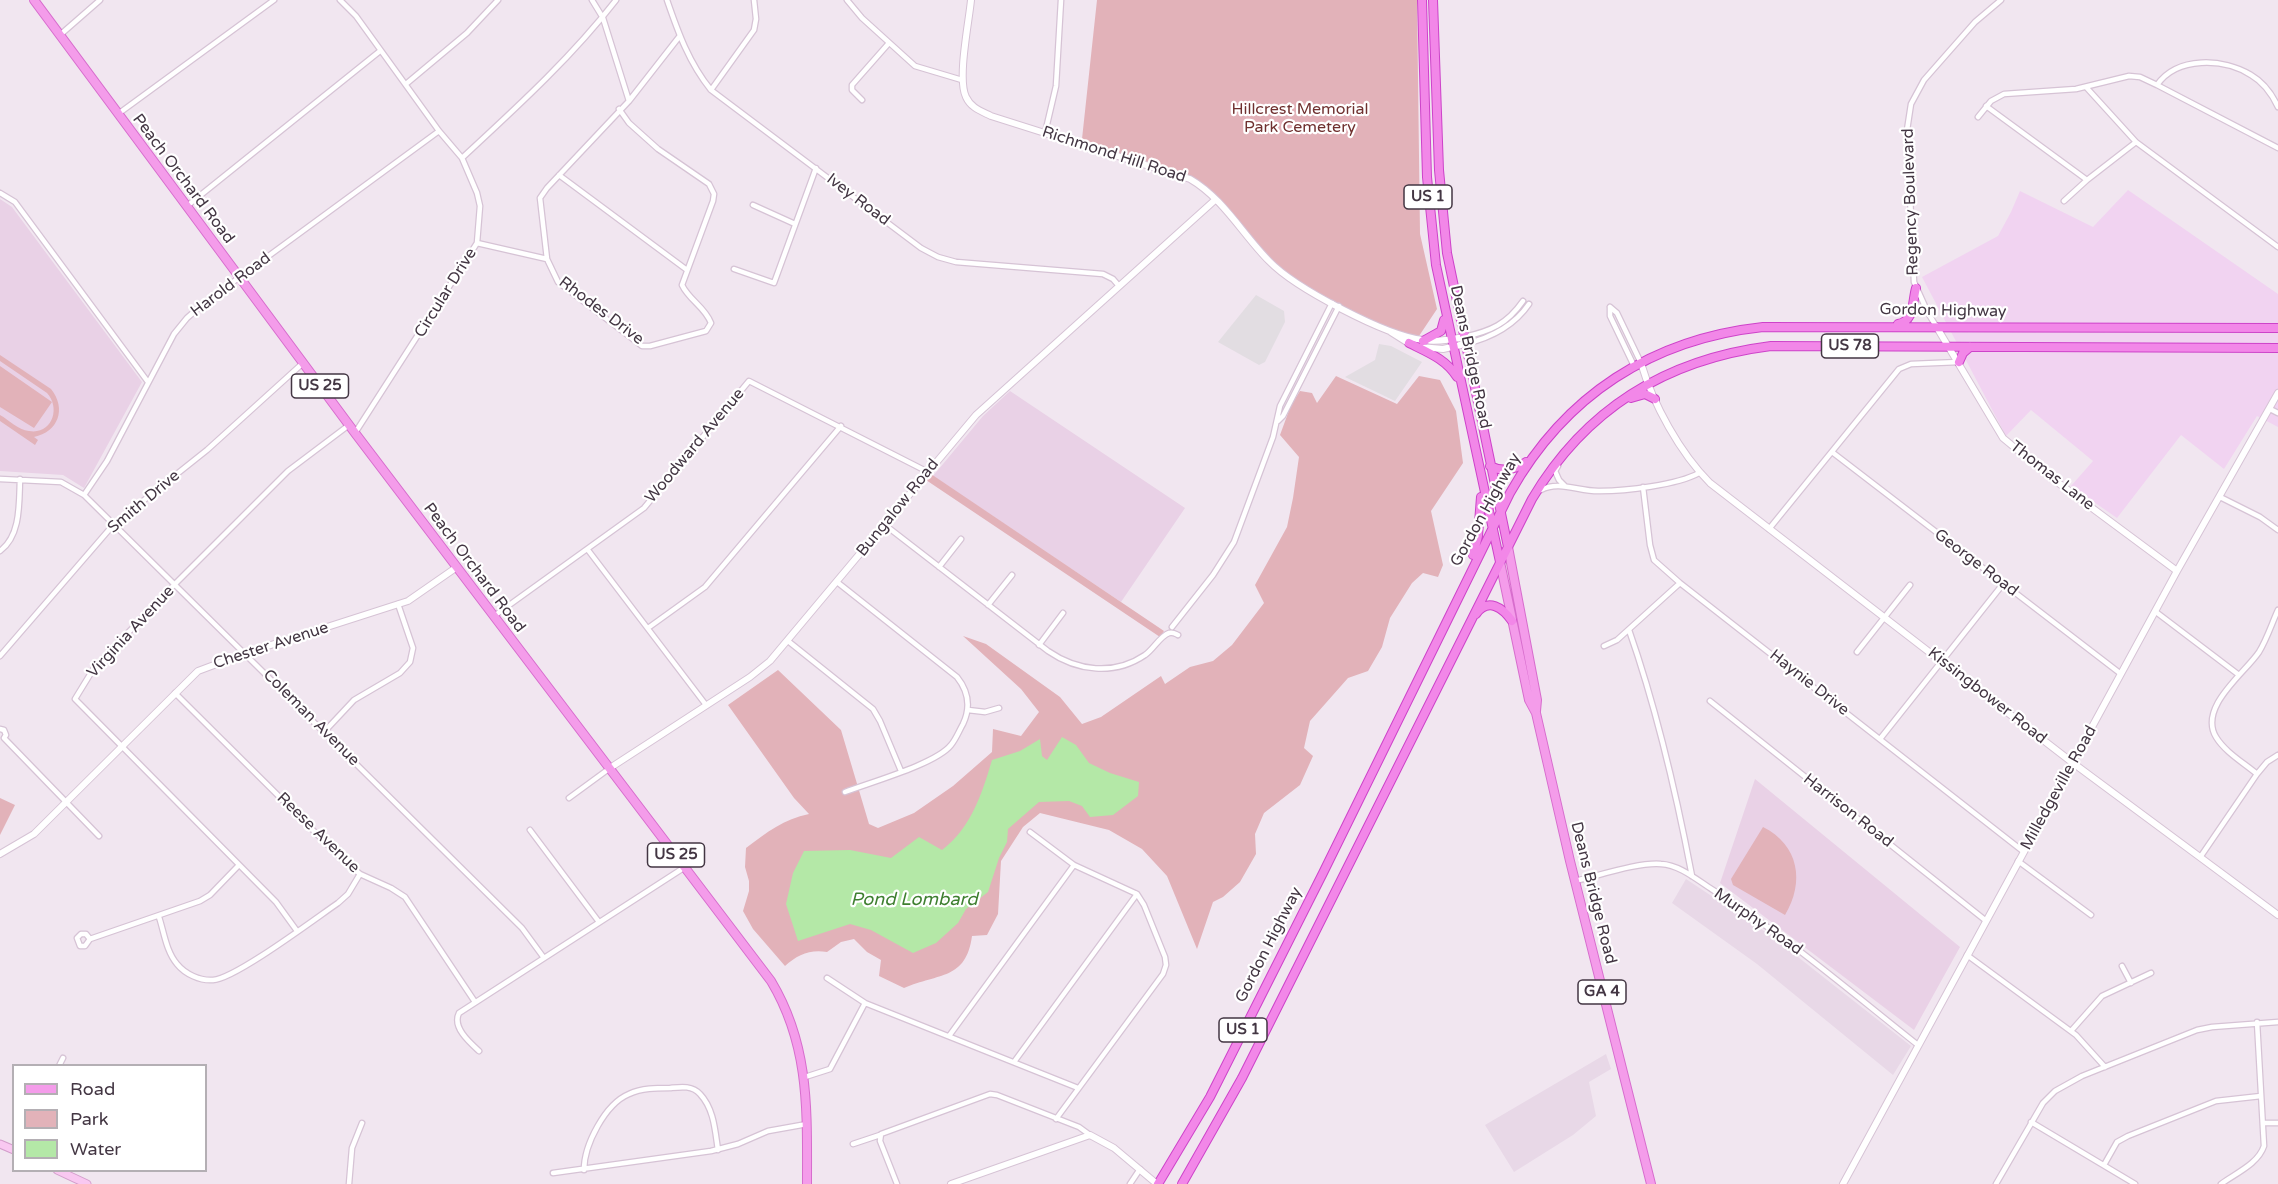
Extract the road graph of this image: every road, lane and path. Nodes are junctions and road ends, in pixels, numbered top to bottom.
1 (34, 0) edge
2 (100, 0) edge
3 (274, 0) edge
4 (340, 0) edge
5 (498, 0) edge
6 (592, 0) edge
7 (616, 0) edge
8 (667, 0) edge
9 (754, 0) edge
10 (847, 0) edge
11 (971, 0) edge
12 (1061, 0) edge
13 (1422, 0) edge
14 (1433, 0) edge
15 (2001, 0) edge
16 (603, 18) junction
17 (60, 35) junction
18 (679, 37) junction
19 (889, 43) junction
20 (380, 51) junction
21 (962, 80) junction
22 (406, 84) junction
23 (2157, 85) junction
24 (2086, 87) junction
25 (711, 90) junction
26 (862, 100) dead end
27 (629, 101) junction
28 (1986, 106) junction
29 (2278, 107) edge
30 (620, 109) junction
31 (118, 114) junction
32 (1978, 117) dead end
33 (439, 131) junction
34 (1046, 133) junction
35 (2136, 142) junction
36 (2278, 148) edge
37 (462, 158) junction
38 (816, 168) junction
39 (559, 175) junction
40 (2087, 180) junction
41 (0, 193) edge
42 (1215, 200) junction
43 (2064, 201) dead end
44 (753, 205) dead end
45 (187, 206) junction
46 (795, 224) junction
47 (477, 243) junction
48 (2278, 247) edge
49 (548, 259) junction
50 (734, 269) dead end
51 (687, 270) junction
52 (240, 278) junction
53 (1119, 286) junction
54 (1916, 288) junction
55 (1523, 301) dead end
56 (1528, 304) dead end
57 (1336, 305) junction
58 (1444, 308) junction
59 (1893, 326) junction
60 (1936, 326) junction
61 (2278, 328) edge
62 (1388, 330) junction
63 (1424, 340) junction
64 (1464, 340) junction
65 (1409, 343) junction
66 (1452, 343) junction
67 (1949, 346) junction
68 (1970, 346) junction
69 (2278, 348) edge
70 (1959, 362) junction
71 (303, 363) junction
72 (1637, 364) junction
73 (148, 382) junction
74 (1647, 384) junction
75 (1462, 388) junction
76 (2278, 393) edge
77 (1655, 399) junction
78 (2270, 409) junction
79 (2278, 413) edge
80 (1598, 418) junction
81 (349, 425) junction
82 (841, 426) junction
83 (355, 433) junction
84 (1832, 452) junction
85 (1533, 456) junction
86 (1562, 456) junction
87 (1490, 466) junction
88 (928, 472) junction
89 (1480, 473) junction
90 (1700, 473) junction
91 (0, 478) edge
92 (20, 479) junction
93 (1565, 486) junction
94 (1643, 487) junction
95 (84, 495) junction
96 (2220, 497) junction
97 (1532, 499) junction
98 (1500, 512) junction
99 (114, 524) junction
100 (885, 525) junction
101 (1492, 527) junction
102 (1769, 529) junction
103 (2278, 530) edge
104 (961, 538) dead end
105 (1508, 547) junction
106 (588, 550) junction
107 (0, 551) edge
108 (1500, 562) junction
109 (457, 567) junction
110 (939, 567) junction
111 (2177, 571) junction
112 (1011, 576) dead end
113 (837, 582) junction
114 (176, 583) junction
115 (1680, 583) junction
116 (2003, 584) junction
117 (1910, 585) dead end
118 (1460, 592) junction
119 (398, 604) junction
120 (988, 605) junction
121 (2278, 610) edge
122 (2156, 612) junction
123 (1063, 613) dead end
124 (494, 616) junction
125 (1884, 617) junction
126 (1470, 621) junction
127 (1512, 621) junction
128 (1172, 627) dead end
129 (648, 628) junction
130 (1629, 630) junction
131 (1178, 635) dead end
132 (788, 641) junction
133 (1039, 645) junction
134 (1604, 646) dead end
135 (1857, 652) dead end
136 (246, 653) junction
137 (0, 656) edge
138 (1942, 662) junction
139 (2121, 674) junction
140 (2239, 675) junction
141 (175, 693) junction
142 (1710, 701) dead end
143 (706, 705) junction
144 (999, 708) dead end
145 (968, 710) junction
146 (1536, 713) junction
147 (0, 729) edge
148 (324, 732) junction
149 (2, 739) edge
150 (1880, 739) junction
151 (121, 748) junction
152 (2278, 755) edge
153 (2073, 763) junction
154 (610, 768) junction
155 (901, 771) junction
156 (2257, 774) junction
157 (845, 792) dead end
158 (569, 798) dead end
159 (67, 802) junction
160 (530, 830) dead end
161 (1030, 832) dead end
162 (99, 836) dead end
163 (2024, 852) junction
164 (0, 854) edge
165 (2200, 856) junction
166 (2018, 861) junction
167 (239, 866) junction
168 (1074, 866) junction
169 (685, 867) junction
170 (360, 874) junction
171 (1692, 876) junction
172 (1575, 881) junction
173 (1137, 894) junction
174 (2091, 915) dead end
175 (2278, 915) edge
176 (159, 916) junction
177 (1985, 920) junction
178 (599, 922) junction
179 (297, 931) junction
180 (90, 939) dead end
181 (1967, 955) junction
182 (544, 958) junction
183 (2122, 966) dead end
184 (2151, 973) dead end
185 (827, 978) dead end
186 (2131, 983) junction
187 (475, 1002) junction
188 (865, 1003) junction
189 (2257, 1022) junction
190 (2278, 1022) edge
191 (2071, 1031) junction
192 (949, 1036) junction
193 (1918, 1045) junction
194 (478, 1051) dead end
195 (63, 1058) dead end
196 (1014, 1062) junction
197 (60, 1064) edge
198 (2105, 1067) junction
199 (805, 1077) junction
200 (1078, 1088) junction
201 (2261, 1096) junction
202 (1056, 1119) junction
203 (2031, 1122) junction
204 (362, 1123) dead end
205 (2263, 1123) junction
206 (2278, 1123) edge
207 (807, 1124) junction
208 (880, 1135) junction
209 (1090, 1135) junction
210 (853, 1144) dead end
211 (718, 1150) junction
212 (2104, 1165) junction
213 (1140, 1168) junction
214 (585, 1170) junction
215 (61, 1172) edge
216 (553, 1173) dead end
217 (87, 1184) edge
218 (349, 1184) edge
219 (807, 1184) edge
220 (897, 1184) edge
221 (951, 1184) edge
222 (1130, 1184) edge
223 (1157, 1184) edge
224 (1182, 1184) edge
225 (1651, 1184) edge
226 (1843, 1184) edge
227 (1996, 1184) edge
228 (2135, 1184) edge
229 (2221, 1184) edge

1 - 17 main road, Peach Orchard Road / US 25
2 - 17 street
3 - 31 street
4 - 20 street, Circular Drive
5 - 22 street
6 - 16 street
7 - 16 street
8 - 18 street, Ivey Road
9 - 25 street
10 - 19 street
11 - 21 street, Richmond Hill Road
12 - 34 street
13 - 58 highway, Deans Bridge Road / US 1
14 - 64 highway, Deans Bridge Road / US 1
15 - 54 street, Regency Boulevard
16 - 27 street
16 - 37 street
17 - 31 main road, Peach Orchard Road / US 25
18 - 25 street, Ivey Road
18 - 27 street
19 - 21 street
19 - 26 street
20 - 22 street, Circular Drive
20 - 45 street
21 - 34 street, Richmond Hill Road
22 - 33 street, Circular Drive
23 - 24 street
23 - 29 street
23 - 36 street
24 - 28 street
24 - 35 street
25 - 38 street, Ivey Road
27 - 30 street
28 - 32 street
28 - 40 street
30 - 39 street
30 - 51 street, Rhodes Drive
31 - 45 main road, Peach Orchard Road / US 25
33 - 37 street, Circular Drive
33 - 52 street, Harold Road
34 - 42 street, Richmond Hill Road
35 - 40 street
35 - 48 street
37 - 47 street, Circular Drive
38 - 46 street
38 - 53 street, Ivey Road
39 - 49 street
39 - 51 street
40 - 43 street
41 - 73 street
42 - 53 street, Bungalow Road
42 - 57 street, Richmond Hill Road
44 - 46 street
45 - 52 main road, Peach Orchard Road / US 25
46 - 50 street
47 - 49 street, Rhodes Drive
47 - 83 street, Circular Drive
49 - 51 street, Rhodes Drive
52 - 71 main road, Peach Orchard Road / US 25
52 - 73 street, Harold Road
53 - 88 street, Bungalow Road
54 - 59 highway
54 - 60 street, Regency Boulevard
55 - 64 street, Richmond Hill Road
56 - 64 street, Richmond Hill Road
57 - 62 street, Richmond Hill Road
57 - 128 street
58 - 63 highway
58 - 66 highway, Deans Bridge Road / US 1
59 - 60 highway, Gordon Highway / US 78
59 - 72 highway, Gordon Highway / US 78
60 - 61 highway, Gordon Highway / US 78
60 - 67 street, Thomas Lane
62 - 63 street, Richmond Hill Road
62 - 65 street, Richmond Hill Road
63 - 66 street, Richmond Hill Road
64 - 66 street, Richmond Hill Road
64 - 87 highway, Deans Bridge Road / US 1
65 - 66 street, Richmond Hill Road
65 - 75 highway
66 - 75 highway, Deans Bridge Road / US 1
67 - 68 highway, US 78
67 - 70 street, Thomas Lane
67 - 74 highway, US 78
68 - 69 highway, US 78
68 - 70 highway
70 - 84 street
70 - 111 street, Thomas Lane
71 - 81 main road, Peach Orchard Road / US 25
71 - 99 street, Smith Drive
72 - 72 street, Kissingbower Road
72 - 74 street, Kissingbower Road
72 - 85 highway, Gordon Highway / US 78
73 - 95 street, Harold Road
74 - 77 street, Kissingbower Road
74 - 80 highway, US 78
75 - 89 highway, Deans Bridge Road / US 1
76 - 78 street, Milledgeville Road
77 - 80 highway
77 - 90 street, Kissingbower Road
78 - 79 street
78 - 96 street, Milledgeville Road
80 - 86 highway, US 78
81 - 83 main road, Peach Orchard Road / US 25
81 - 114 street, Virginia Avenue
82 - 88 street
82 - 106 street, Woodward Avenue
82 - 129 street
83 - 109 main road, Peach Orchard Road / US 25
84 - 102 street
84 - 116 street, George Road
85 - 87 highway
85 - 98 highway, Gordon Highway / US 78
86 - 93 street
86 - 97 highway, US 78
87 - 98 highway, Deans Bridge Road / US 1
88 - 100 street, Bungalow Road
89 - 101 highway, Deans Bridge Road / GA 4
89 - 118 highway, US 1
90 - 94 street
90 - 102 street, Kissingbower Road
91 - 92 street, Coleman Avenue
92 - 95 street, Coleman Avenue
92 - 107 street
93 - 94 street
93 - 97 street
94 - 115 street, Haynie Drive
95 - 99 street, Coleman Avenue
96 - 103 street
96 - 111 street, Milledgeville Road
97 - 105 highway, US 78
98 - 101 highway, Gordon Highway / US 78
98 - 105 highway, Deans Bridge Road / US 1
99 - 114 street, Coleman Avenue
99 - 137 street, Smith Drive
100 - 110 street
100 - 113 street, Bungalow Road
101 - 108 highway, Deans Bridge Road / GA 4
101 - 118 highway, Gordon Highway / US 78
102 - 125 street, Kissingbower Road
104 - 110 street
105 - 108 highway, US 1
105 - 146 main road, Deans Bridge Road / GA 4
106 - 124 street, Woodward Avenue
106 - 129 street
108 - 126 highway, US 1
108 - 127 main road, Deans Bridge Road / GA 4
109 - 119 street, Chester Avenue
109 - 124 main road, Peach Orchard Road / US 25
110 - 120 street
111 - 122 street, Milledgeville Road
112 - 120 street
113 - 132 street, Bungalow Road
113 - 145 street
114 - 136 street, Coleman Avenue
114 - 151 street, Virginia Avenue
115 - 130 street
115 - 150 street, Haynie Drive
116 - 138 street
116 - 139 street, George Road
117 - 125 street
118 - 223 highway, Gordon Highway / US 1
119 - 136 street, Chester Avenue
119 - 148 street
120 - 133 street
121 - 140 street
122 - 139 street, Milledgeville Road
122 - 140 street
123 - 133 street
124 - 154 main road, Peach Orchard Road / US 25
125 - 135 street
125 - 138 street, Kissingbower Road
126 - 127 highway
126 - 224 highway, US 1
127 - 146 main road, Deans Bridge Road / GA 4
129 - 143 street
130 - 134 street
130 - 171 street
131 - 133 street
132 - 143 street, Bungalow Road
132 - 155 street
136 - 141 street, Chester Avenue
136 - 148 street, Coleman Avenue
138 - 150 street
138 - 153 street, Kissingbower Road
139 - 153 street, Milledgeville Road
140 - 156 street
141 - 151 street, Chester Avenue
141 - 170 street, Reese Avenue
142 - 177 street, Harrison Road
143 - 154 street, Bungalow Road
144 - 145 street
145 - 155 street
146 - 172 main road, Deans Bridge Road / GA 4
147 - 149 street
148 - 182 street, Coleman Avenue
149 - 159 street
150 - 163 street, Haynie Drive
151 - 159 street, Chester Avenue
151 - 167 street, Virginia Avenue
152 - 156 street
153 - 163 street, Milledgeville Road
153 - 165 street, Kissingbower Road
154 - 158 street, Bungalow Road
154 - 169 main road, Peach Orchard Road / US 25
155 - 157 street
156 - 165 street
159 - 162 street
159 - 164 street, Chester Avenue
160 - 178 street
161 - 168 street
163 - 166 street, Milledgeville Road
165 - 175 street, Kissingbower Road
166 - 174 street
166 - 177 street, Milledgeville Road
167 - 176 street
167 - 179 street, Virginia Avenue
168 - 173 street
168 - 192 street
169 - 178 street
169 - 199 main road, Peach Orchard Road / US 25
170 - 179 street
170 - 187 street, Reese Avenue
171 - 172 street, Murphy Road
171 - 193 street, Murphy Road
172 - 225 main road, Deans Bridge Road / GA 4
173 - 196 street
173 - 200 street
176 - 179 street
176 - 180 street
177 - 181 street, Milledgeville Road
178 - 182 street
181 - 191 street
181 - 193 street, Milledgeville Road
182 - 187 street
183 - 186 street
184 - 186 street
185 - 188 street
186 - 191 street
187 - 194 street
188 - 192 street
188 - 199 street
189 - 190 street
189 - 198 street
189 - 201 street
191 - 198 street
192 - 196 street
193 - 226 street, Milledgeville Road
195 - 197 street
196 - 200 street
198 - 203 street
199 - 207 main road, Peach Orchard Road / US 25
200 - 202 street
201 - 205 street
201 - 212 street
202 - 208 street
202 - 209 street
203 - 212 street
203 - 227 street
204 - 218 street
205 - 206 street
205 - 229 street
207 - 211 street
207 - 219 main road, Peach Orchard Road / US 25
208 - 210 street
208 - 220 street
209 - 213 street
209 - 221 street
211 - 214 street
211 - 214 street
212 - 228 street
213 - 222 street
213 - 223 street
214 - 216 street
215 - 217 main road

